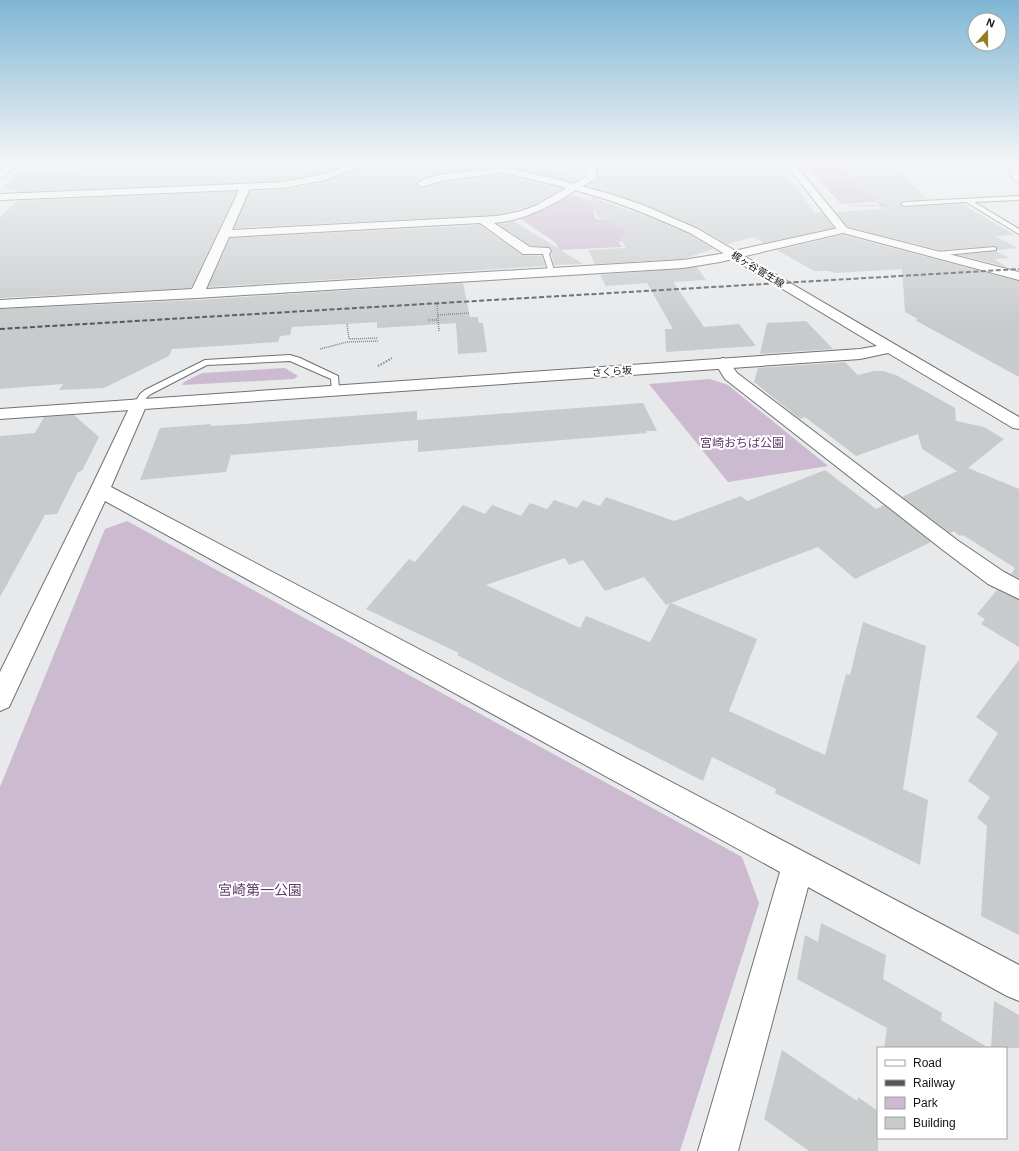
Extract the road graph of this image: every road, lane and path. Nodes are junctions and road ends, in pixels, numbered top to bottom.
1 (232, 217) edge
2 (506, 217) edge
3 (663, 217) edge
4 (833, 217) edge
5 (994, 217) edge
6 (484, 220) junction
7 (843, 230) junction
8 (1019, 232) edge
9 (224, 234) junction
10 (994, 249) dead end
11 (545, 251) joint
12 (735, 254) junction
13 (936, 254) junction
14 (552, 273) junction
15 (1019, 276) edge
16 (197, 294) junction
17 (0, 304) edge
18 (437, 304) dead end
19 (469, 314) dead end
20 (438, 315) junction
21 (428, 320) dead end
22 (438, 320) junction
23 (347, 324) dead end
24 (440, 332) dead end
25 (889, 348) junction
26 (318, 350) dead end
27 (723, 363) junction
28 (335, 390) junction
29 (139, 404) junction
30 (0, 414) edge
31 (1019, 424) edge
32 (100, 490) junction
33 (1019, 590) edge
34 (0, 699) edge
35 (798, 865) junction
36 (1019, 984) edge
37 (721, 1150) edge

1 - 9 street
2 - 6 street
3 - 12 street, 梶ヶ谷菅生線
4 - 7 street
5 - 8 lane
6 - 9 street
6 - 11 street
7 - 12 street
7 - 13 street
9 - 16 street
10 - 13 lane
11 - 14 lane
12 - 14 street
12 - 25 street, 梶ヶ谷菅生線
13 - 15 street
14 - 16 street
16 - 17 street
18 - 20 path
19 - 20 path
20 - 22 path
21 - 22 path
22 - 24 path
23 - 26 path
25 - 27 street, さくら坂
25 - 31 street, 梶ヶ谷菅生線
27 - 28 street, さくら坂
27 - 33 street
28 - 29 street, さくら坂
28 - 29 lane
29 - 30 street, さくら坂
29 - 32 street
32 - 34 street
32 - 35 street
35 - 36 street
35 - 37 street

